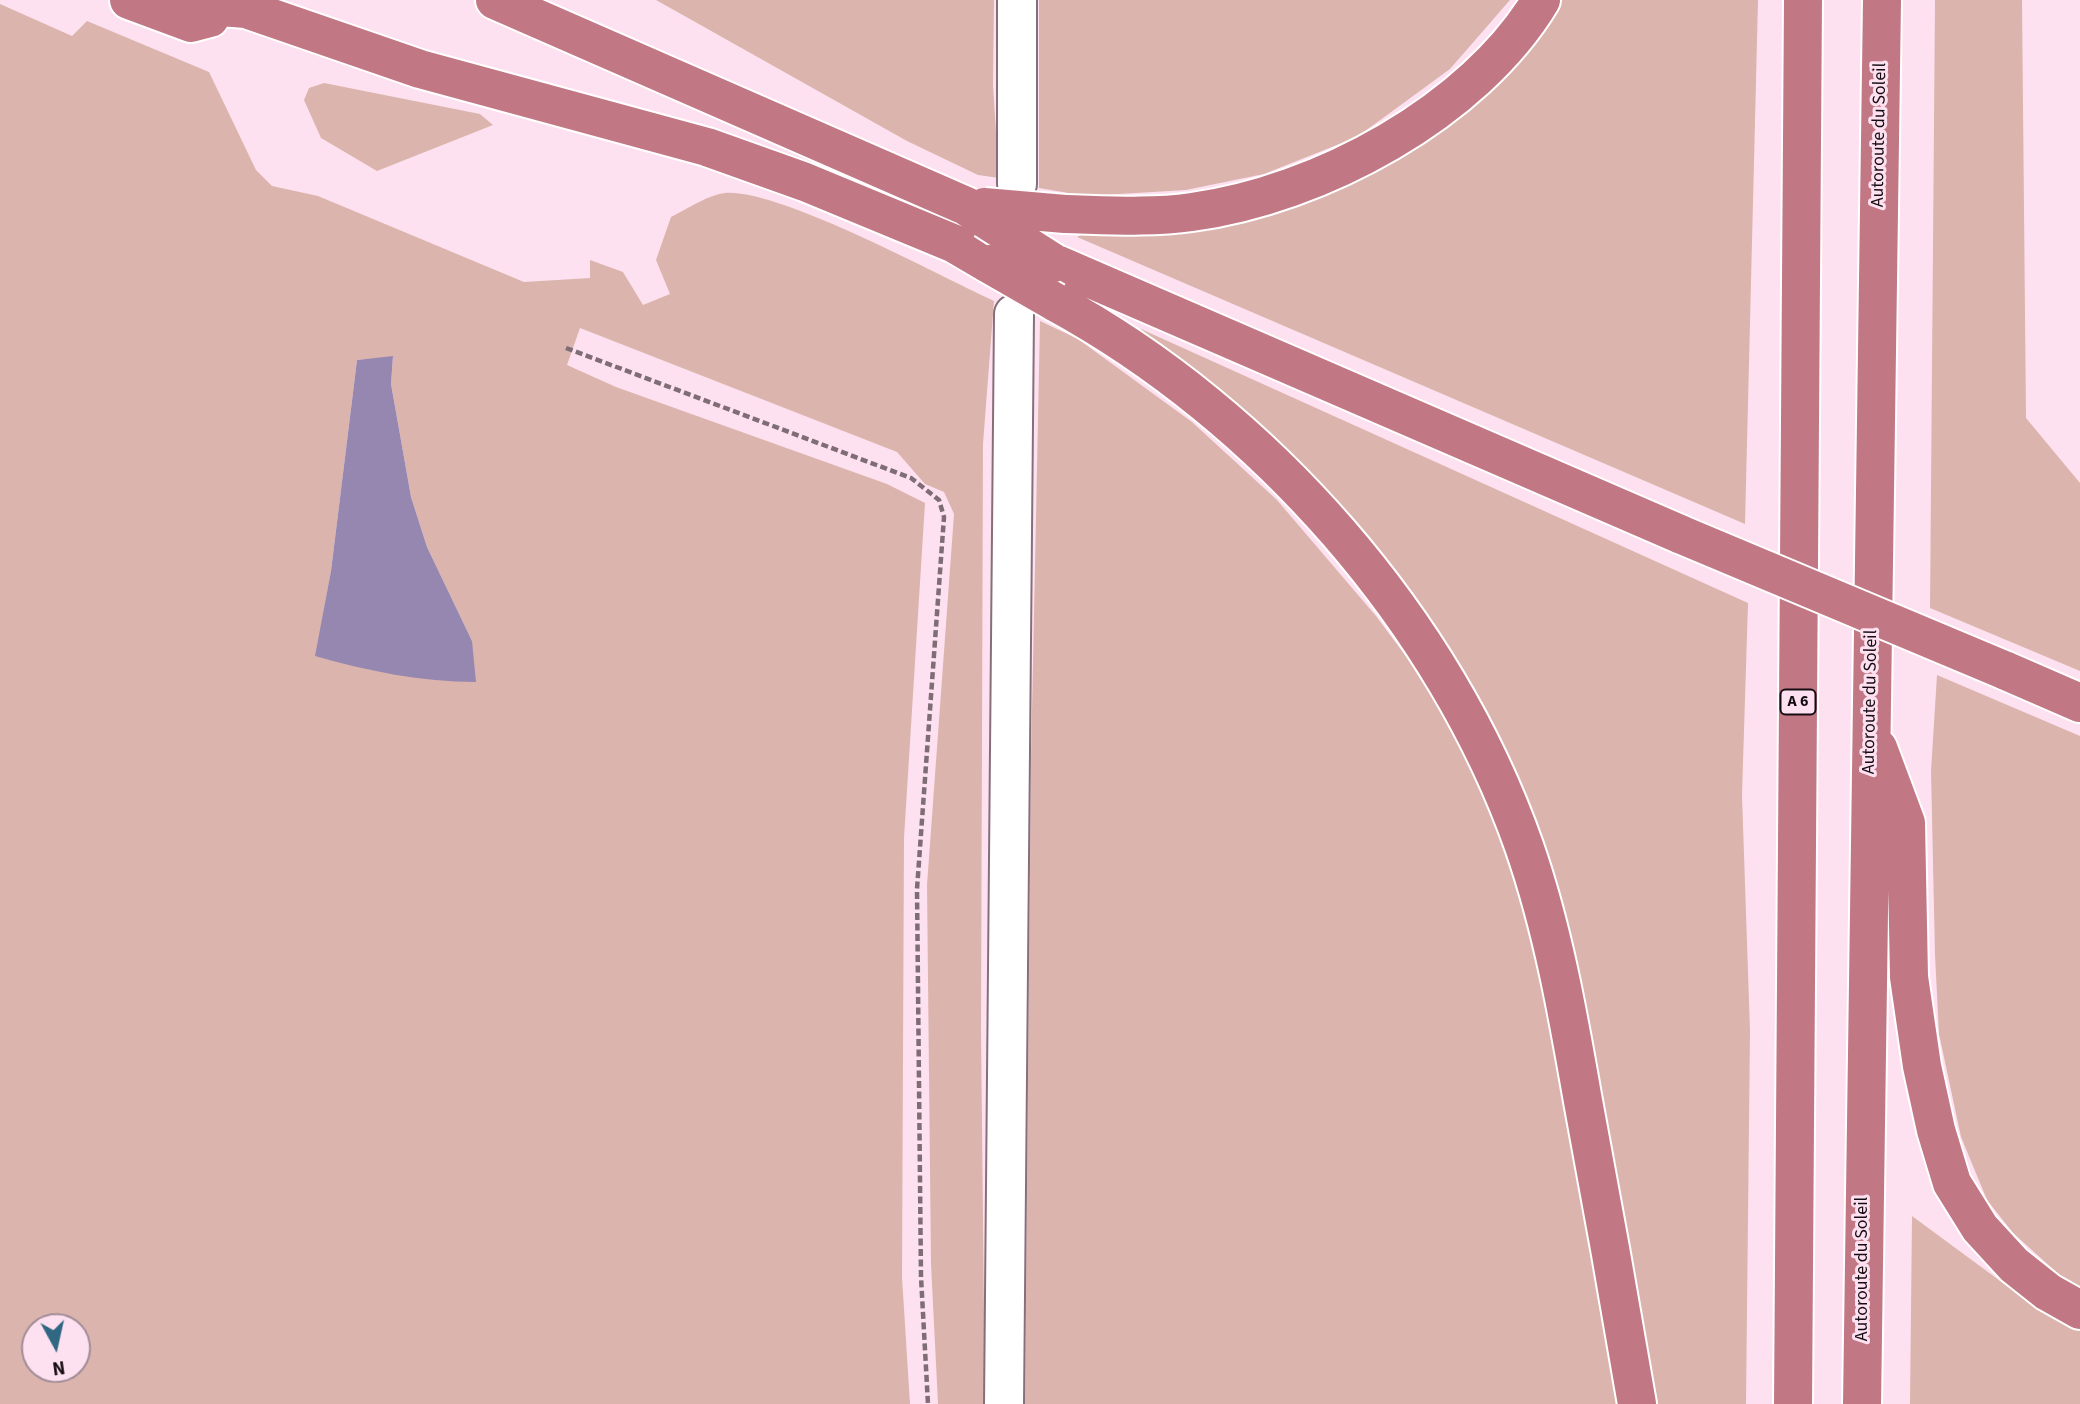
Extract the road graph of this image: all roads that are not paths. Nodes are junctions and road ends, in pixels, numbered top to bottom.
1 (129, 0) edge
2 (185, 0) edge
3 (495, 0) edge
4 (1017, 0) edge
5 (1541, 0) edge
6 (1802, 0) edge
7 (1882, 0) edge
8 (240, 4) edge
9 (1017, 184) dead end
10 (978, 232) junction
11 (1014, 314) dead end
12 (2080, 703) edge
13 (1871, 729) junction
14 (2080, 1310) edge
15 (1004, 1404) edge
16 (1637, 1404) edge
17 (1793, 1404) edge
18 (1862, 1404) edge

1 - 8 highway
2 - 8 highway
3 - 10 highway
4 - 9 street
5 - 10 highway, bridge
6 - 17 highway, A 6
7 - 13 highway, Autoroute du Soleil
8 - 10 highway
10 - 12 highway, bridge
10 - 16 highway, bridge
11 - 15 street
13 - 14 highway
13 - 18 highway, Autoroute du Soleil

